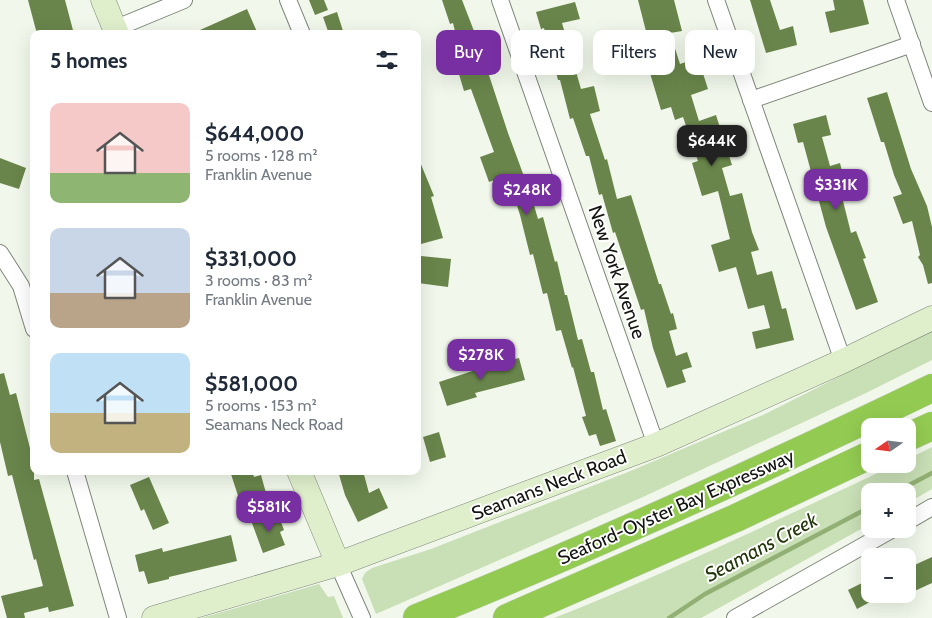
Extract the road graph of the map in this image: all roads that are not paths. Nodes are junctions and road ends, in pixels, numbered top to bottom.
1 (103, 0) edge
2 (184, 0) edge
3 (288, 0) edge
4 (500, 0) edge
5 (716, 0) edge
6 (896, 0) edge
7 (116, 30) edge
8 (118, 30) edge
9 (300, 30) edge
10 (912, 44) junction
11 (751, 100) junction
12 (932, 103) edge
13 (0, 253) edge
14 (30, 316) edge
15 (932, 318) edge
16 (843, 360) junction
17 (932, 388) edge
18 (932, 426) edge
19 (916, 433) edge
20 (656, 445) junction
21 (861, 459) edge
22 (76, 475) edge
23 (301, 475) edge
24 (932, 507) edge
25 (916, 516) edge
26 (877, 538) edge
27 (338, 564) junction
28 (118, 618) edge
29 (154, 618) edge
30 (362, 618) edge
31 (417, 618) edge
32 (507, 618) edge
33 (735, 618) edge

1 - 7 street
2 - 8 street
3 - 9 street
4 - 20 street, New York Avenue
5 - 11 street
6 - 10 street
10 - 11 street
10 - 12 street
11 - 16 street
13 - 14 street
15 - 16 street, Seamans Neck Road
16 - 20 street, Seamans Neck Road
17 - 31 highway, Seaford-Oyster Bay Expressway
18 - 19 highway
20 - 27 street, Seamans Neck Road
21 - 32 highway, Seaford-Oyster Bay Expressway
22 - 28 street
23 - 27 street
24 - 25 street
26 - 33 street
27 - 29 street, Seamans Neck Road
27 - 30 street

